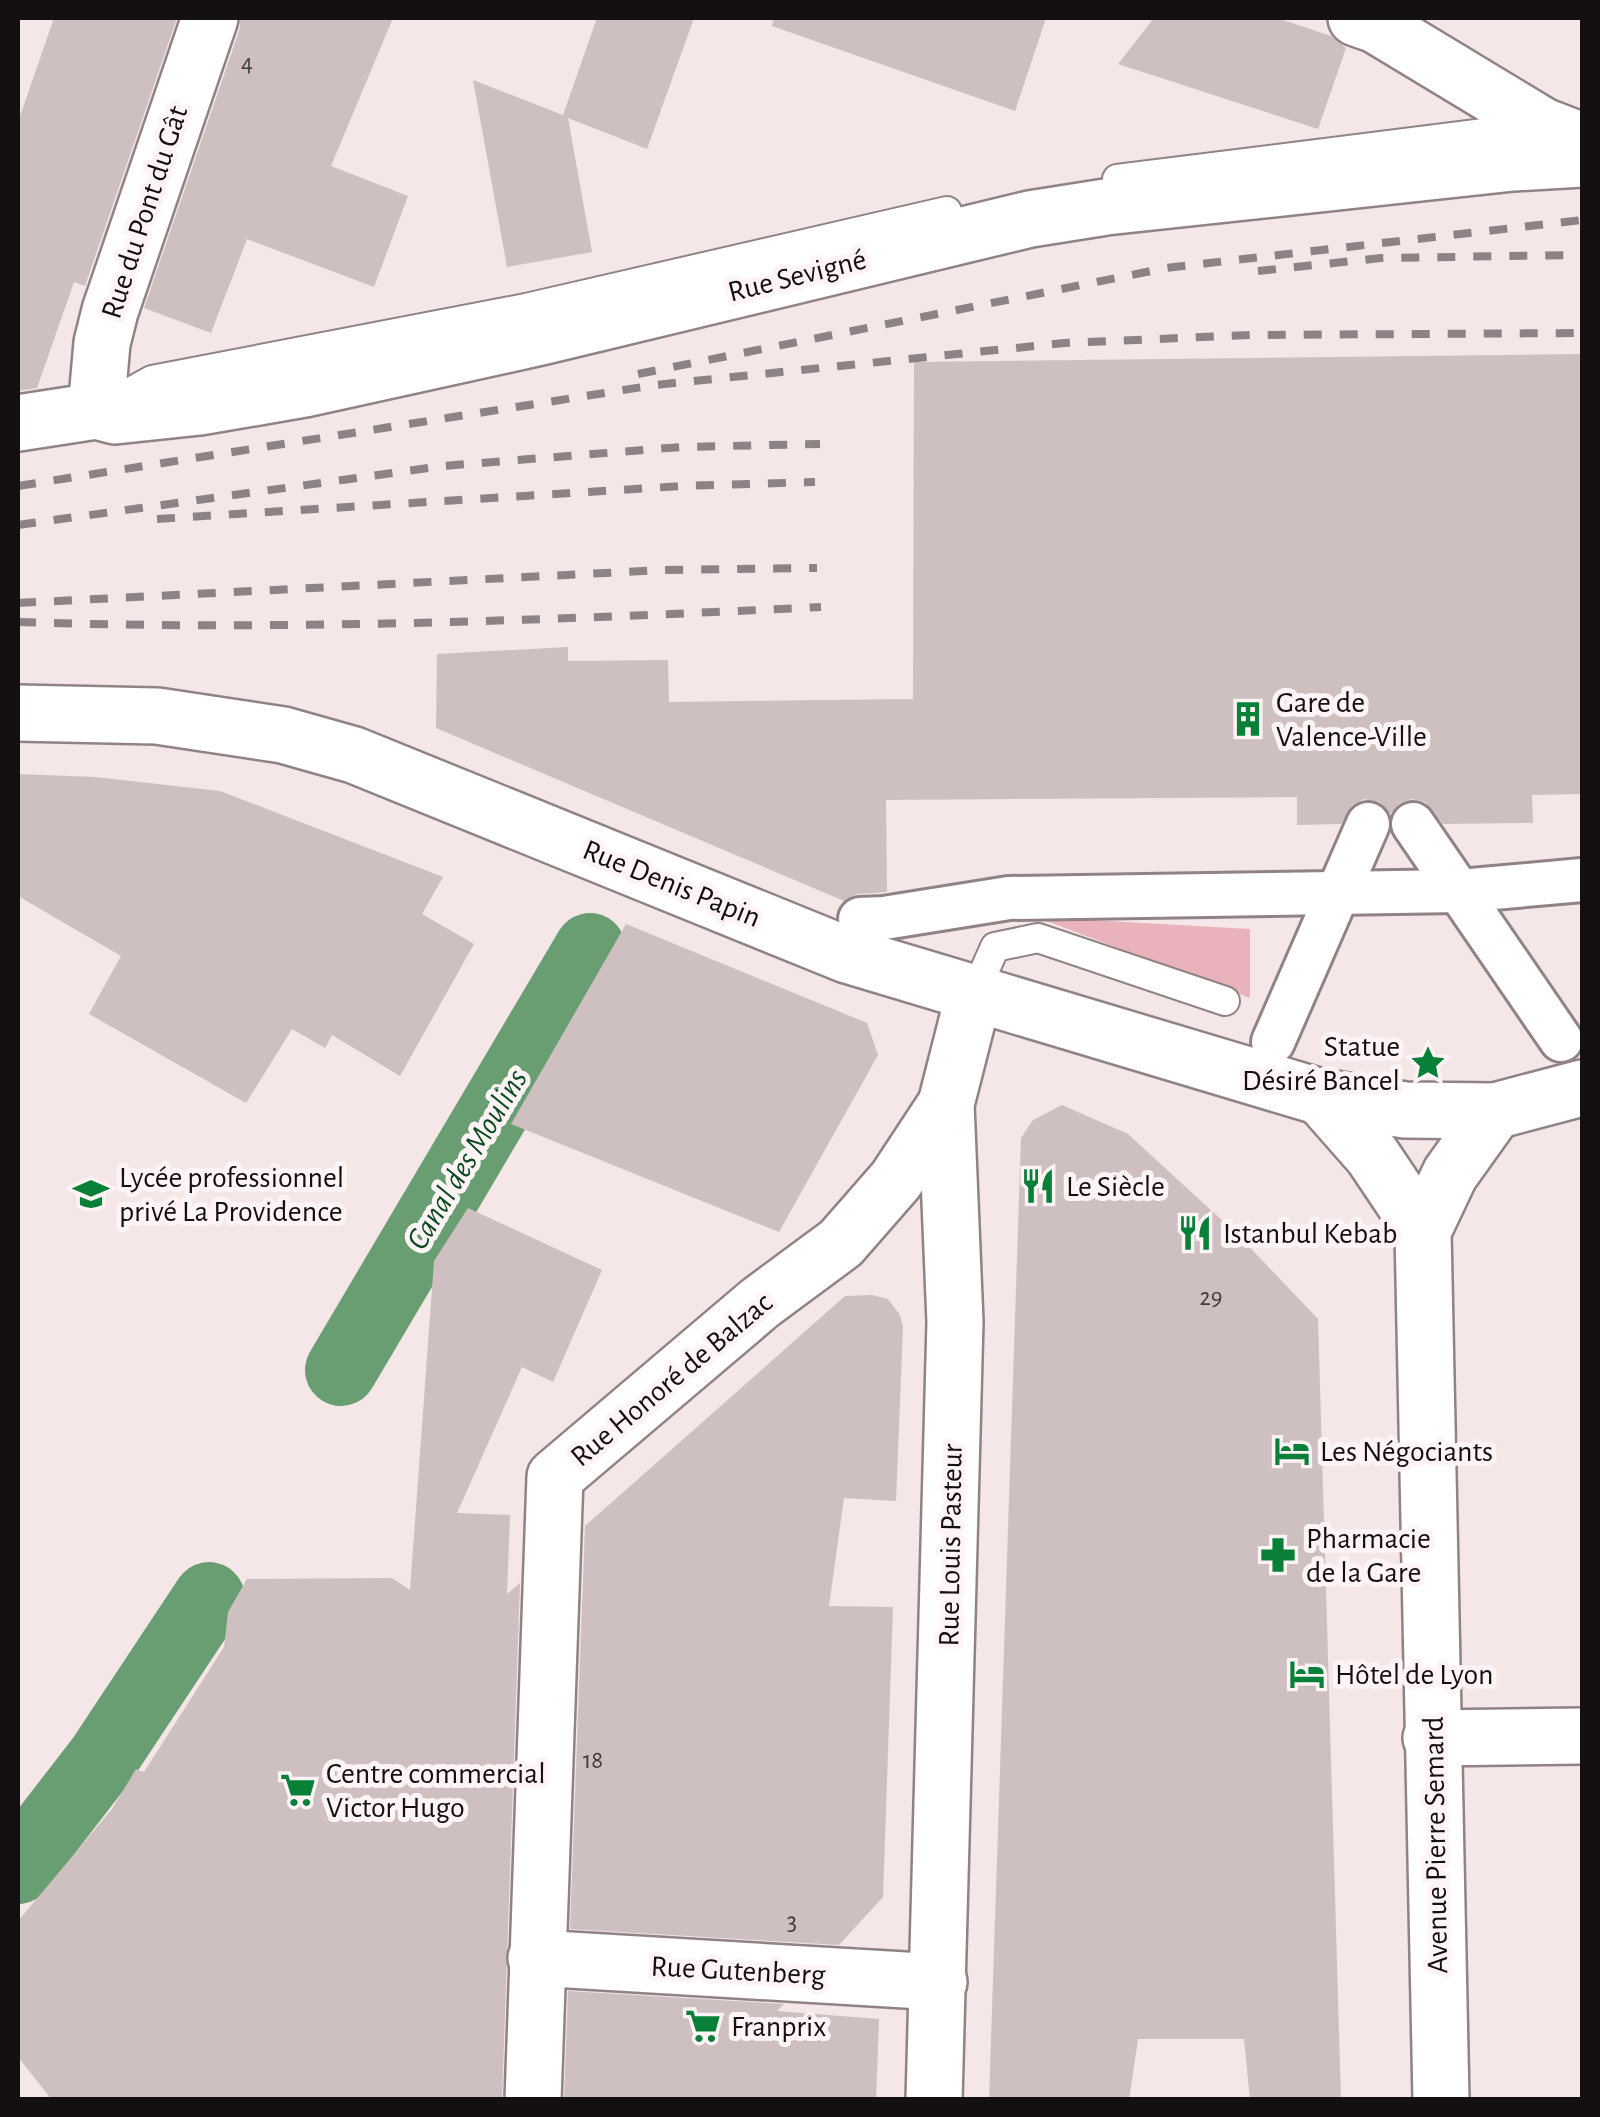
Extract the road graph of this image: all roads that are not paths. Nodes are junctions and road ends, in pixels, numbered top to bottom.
1 (210, 18) edge
2 (1356, 18) edge
3 (1572, 138) edge
4 (96, 411) junction
5 (18, 423) edge
6 (18, 711) edge
7 (1368, 824) dead end
8 (1413, 824) dead end
9 (1582, 880) edge
10 (1460, 891) junction
11 (1336, 894) junction
12 (860, 919) dead end
13 (979, 983) junction
14 (1225, 1001) dead end
15 (1272, 1042) dead end
16 (1572, 1064) edge
17 (1320, 1097) junction
18 (946, 1104) junction
19 (1496, 1111) junction
20 (1423, 1230) junction
21 (1582, 1736) edge
22 (1432, 1738) junction
23 (536, 1958) junction
24 (939, 1982) junction
25 (533, 2100) edge
26 (934, 2100) edge
27 (1441, 2100) edge

1 - 4 street, Rue du Pont du Gât
2 - 3 street
3 - 4 street, Rue Sevigné
4 - 5 street, Rue Sevigné
6 - 13 street, Rue Denis Papin
7 - 11 street
8 - 10 street
9 - 10 street
10 - 11 street
10 - 16 street
11 - 12 street
11 - 15 street
13 - 14 lane
13 - 17 street, Rue Denis Papin
13 - 18 street, Rue Louis Pasteur
16 - 19 street, Rue Denis Papin
17 - 19 street, Rue Denis Papin
17 - 20 street
18 - 23 street, Rue Honoré de Balzac
18 - 24 street, Rue Louis Pasteur
19 - 20 street
20 - 22 street, Avenue Pierre Semard
21 - 22 street
22 - 27 street, Avenue Pierre Semard
23 - 24 street, Rue Gutenberg
23 - 25 street, Rue Honoré de Balzac
24 - 26 street, Rue Louis Pasteur

